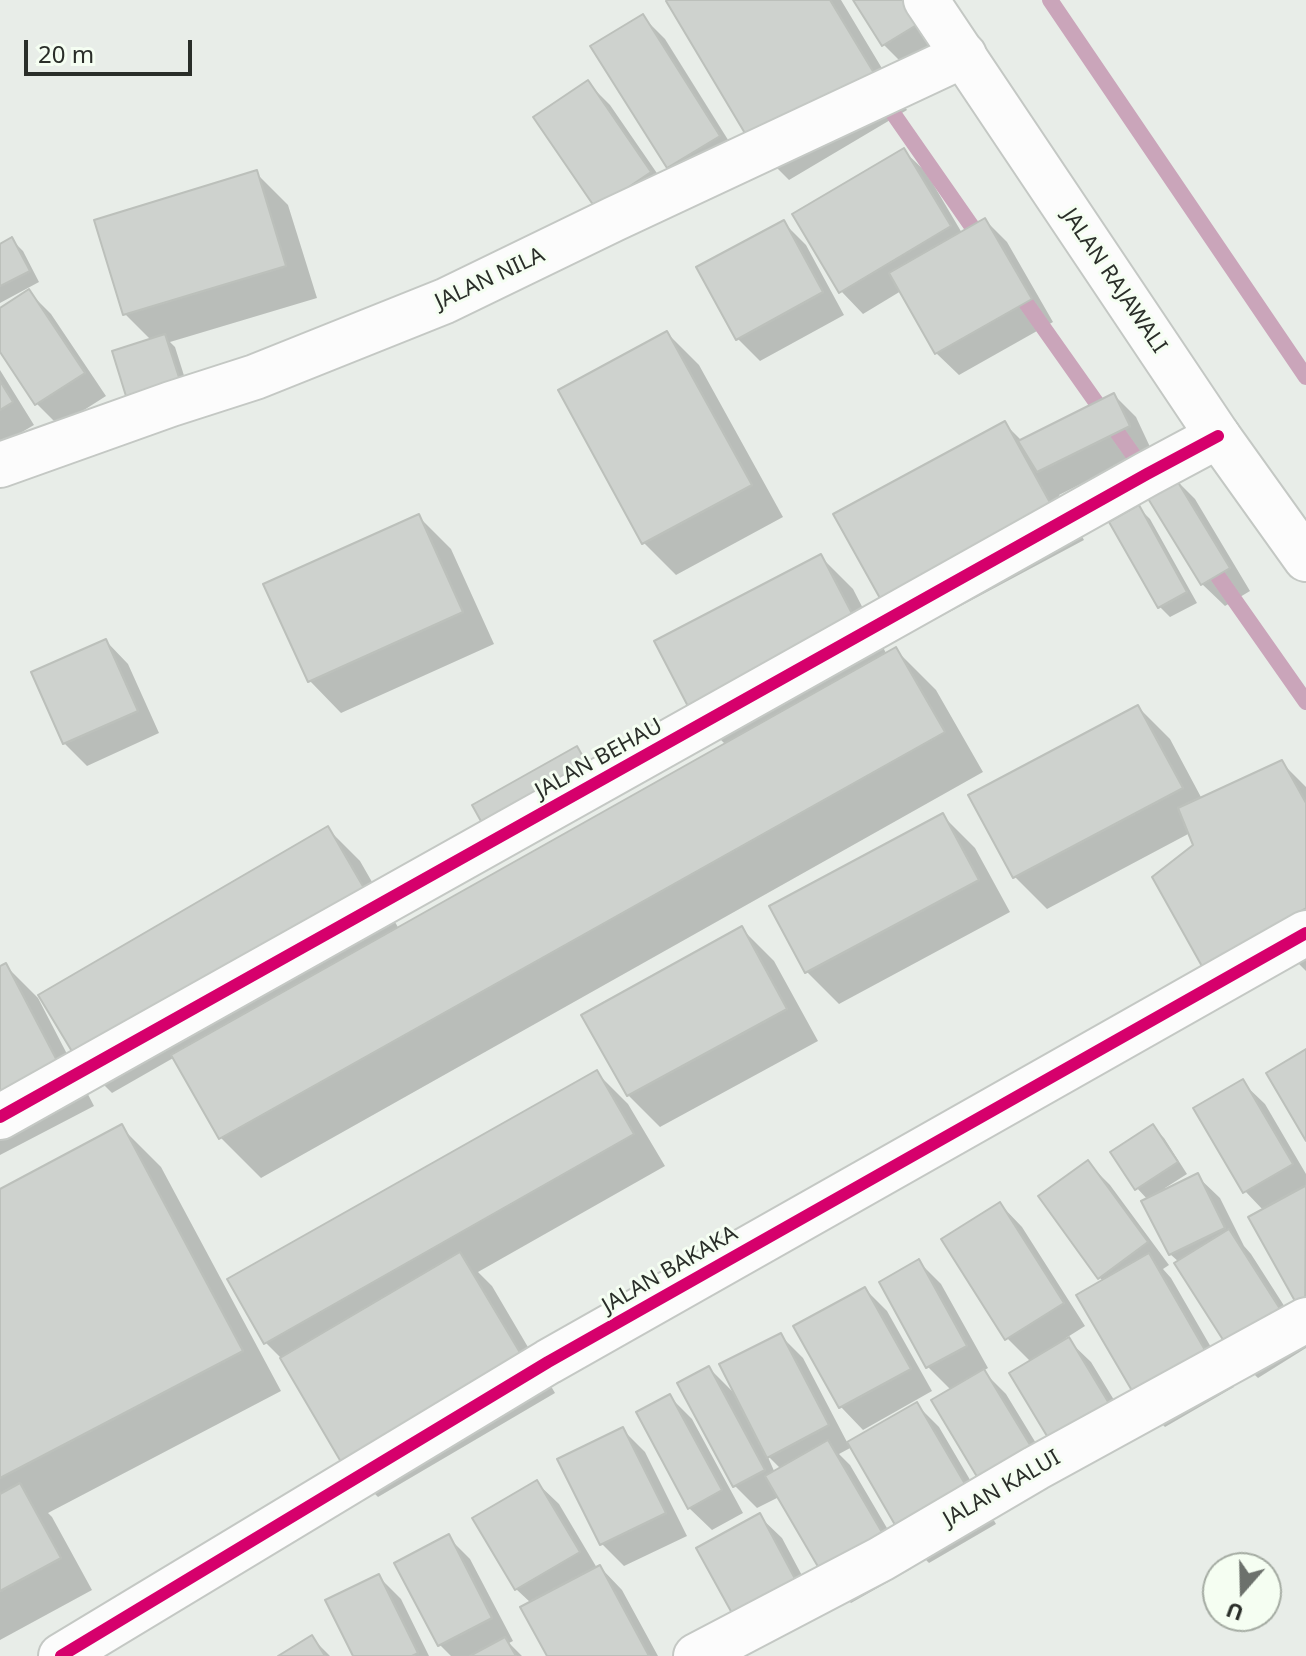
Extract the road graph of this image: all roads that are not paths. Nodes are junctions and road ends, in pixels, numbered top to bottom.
1 (926, 0) edge
2 (964, 55) junction
3 (1218, 436) junction
4 (0, 465) edge
5 (1306, 559) edge
6 (1306, 933) edge
7 (0, 1117) edge
8 (1306, 1320) edge
9 (61, 1656) edge
10 (696, 1656) edge

1 - 2 street, JALAN RAJAWALI
2 - 3 street, JALAN RAJAWALI
2 - 4 street, JALAN NILA
3 - 5 street, JALAN RAJAWALI
3 - 7 street, JALAN BEHAU
6 - 9 street, JALAN BAKAKA
8 - 10 street, JALAN KALUI

